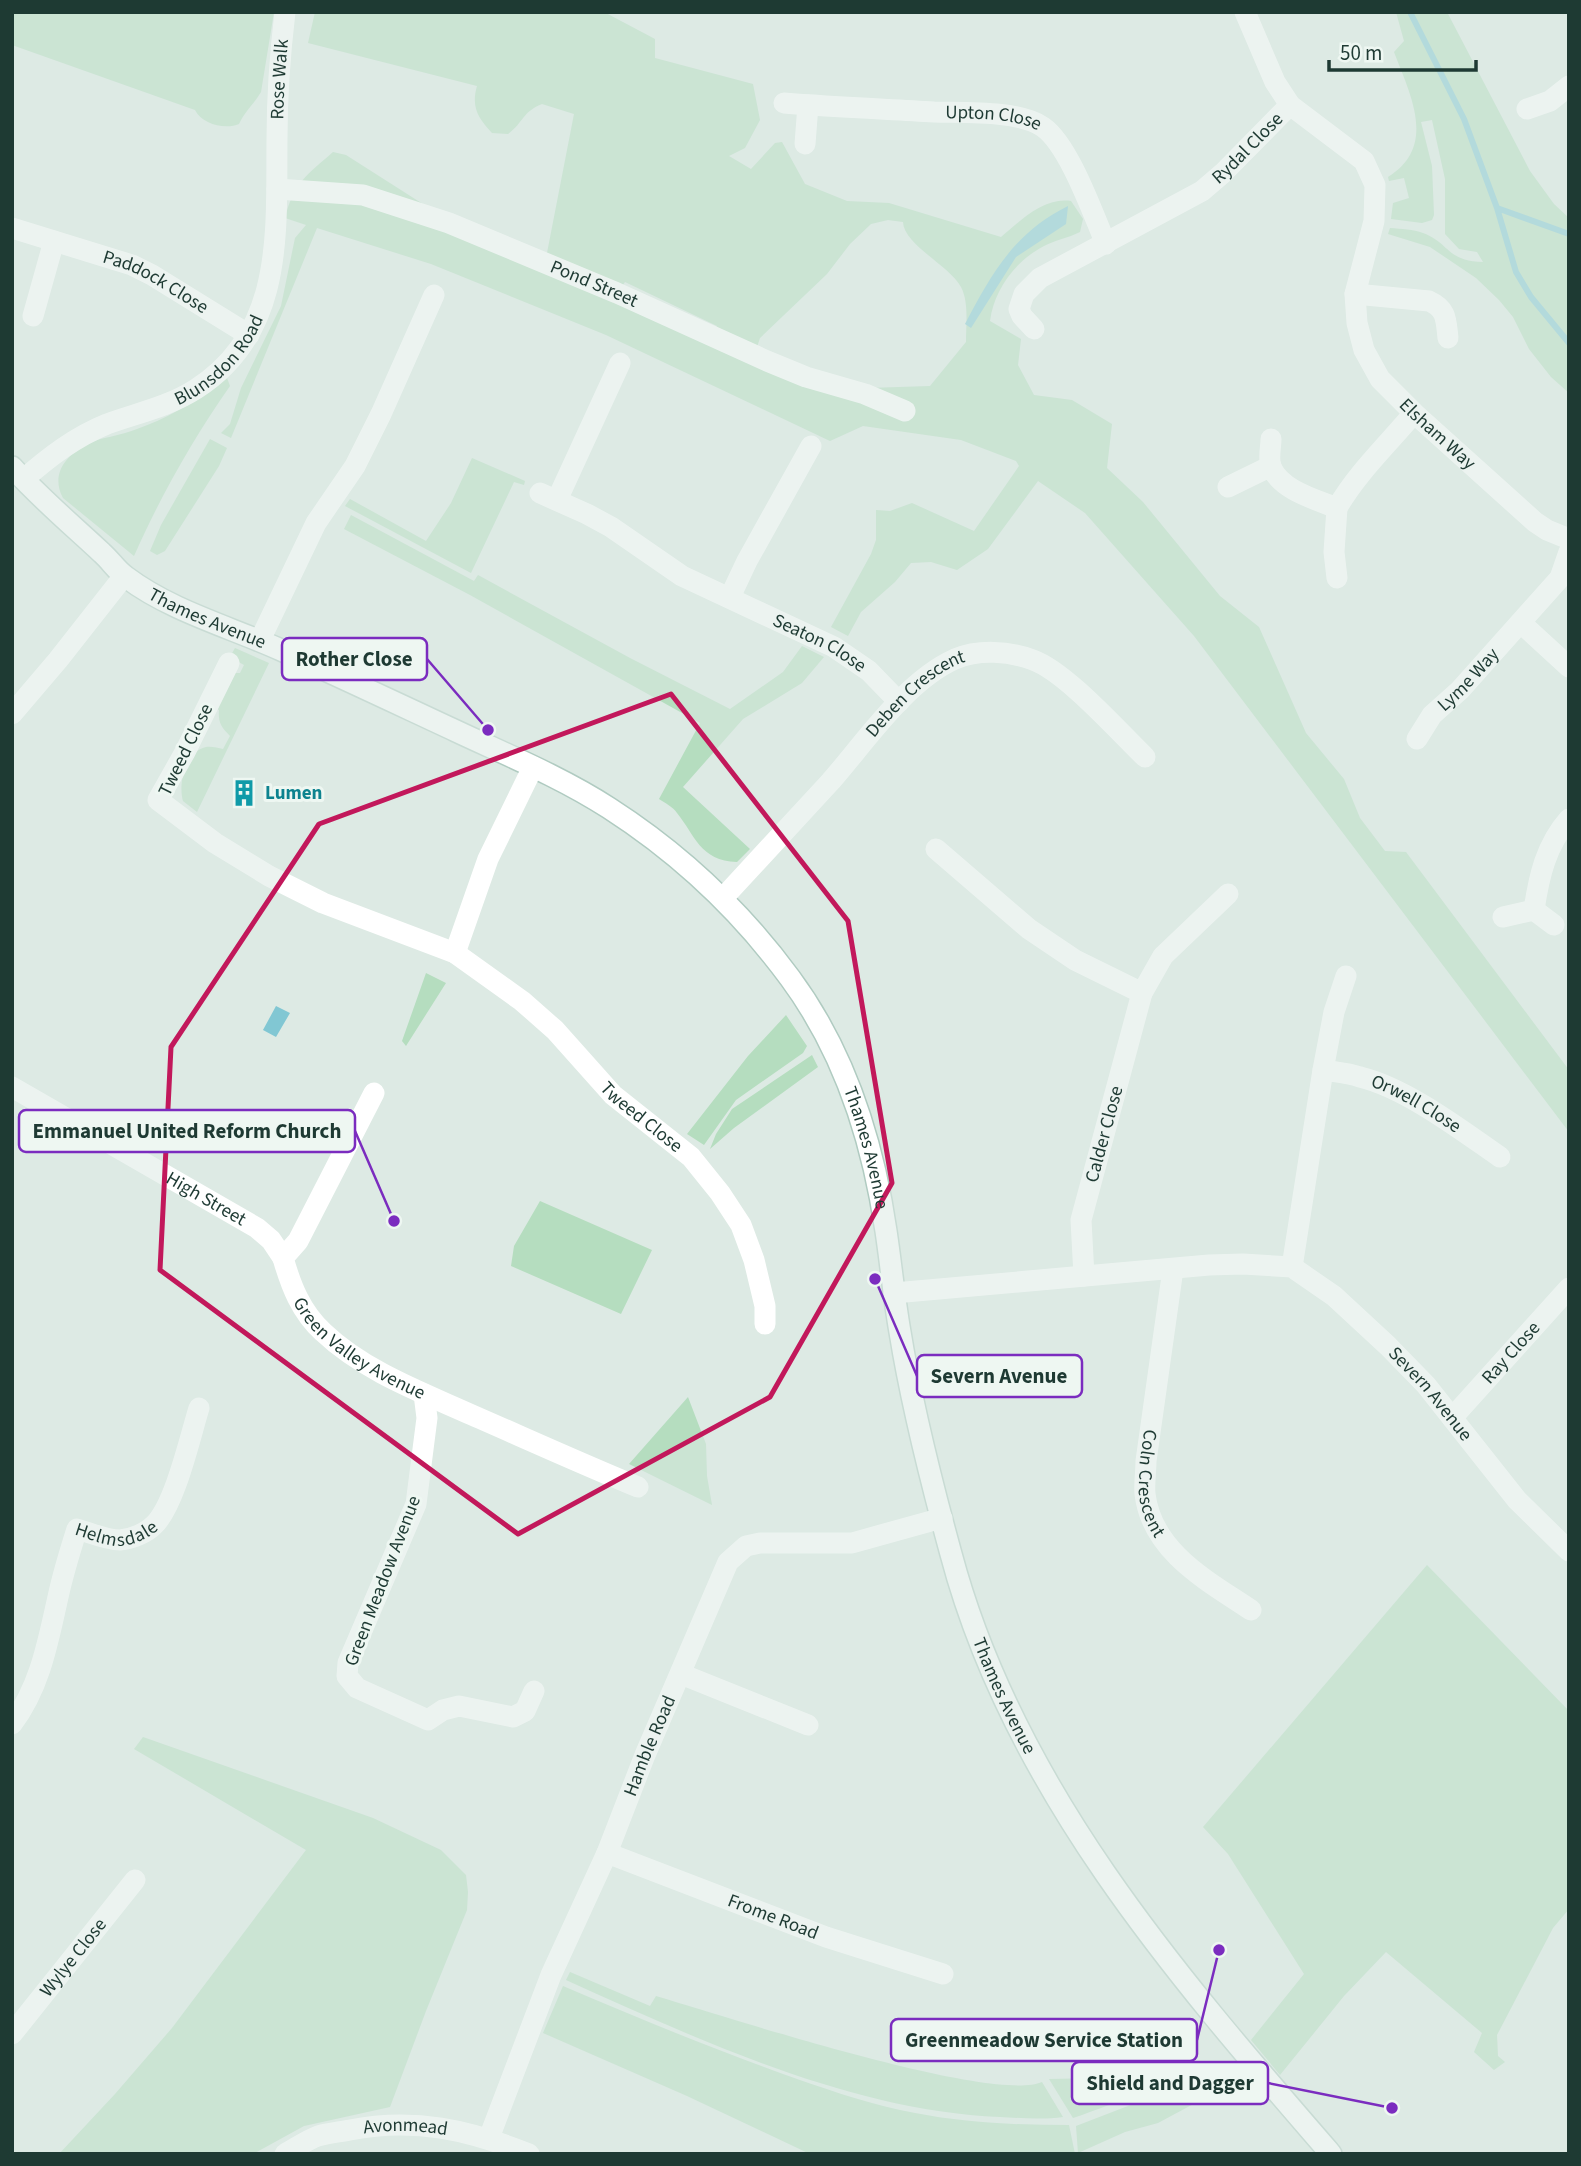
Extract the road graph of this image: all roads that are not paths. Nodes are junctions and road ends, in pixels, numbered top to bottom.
1 (285, 12) edge
2 (1245, 12) edge
3 (1569, 86) edge
4 (784, 103) dead end
5 (808, 105) junction
6 (1290, 105) junction
7 (1527, 109) dead end
8 (805, 144) dead end
9 (276, 145) joint
10 (277, 189) junction
11 (12, 228) edge
12 (54, 241) junction
13 (1106, 244) junction
14 (435, 295) dead end
15 (1355, 295) junction
16 (33, 316) dead end
17 (1034, 329) dead end
18 (249, 335) junction
19 (1448, 338) dead end
20 (620, 363) dead end
21 (905, 411) dead end
22 (1414, 413) junction
23 (1271, 439) dead end
24 (811, 446) dead end
25 (1271, 466) junction
26 (18, 473) edge
27 (1228, 487) dead end
28 (1337, 508) junction
29 (1569, 539) edge
30 (1569, 552) edge
31 (124, 576) junction
32 (1337, 578) dead end
33 (730, 597) junction
34 (1521, 623) junction
35 (260, 640) junction
36 (229, 663) dead end
37 (1569, 667) edge
38 (899, 702) junction
39 (12, 714) edge
40 (1417, 739) dead end
41 (1145, 757) dead end
42 (533, 767) junction
43 (1569, 819) edge
44 (936, 849) dead end
45 (1228, 894) dead end
46 (723, 898) junction
47 (1534, 910) junction
48 (1503, 917) dead end
49 (1553, 925) dead end
50 (454, 953) junction
51 (1346, 976) dead end
52 (1142, 993) junction
53 (1322, 1070) junction
54 (12, 1087) edge
55 (374, 1093) dead end
56 (1500, 1157) dead end
57 (283, 1258) junction
58 (1292, 1267) junction
59 (1173, 1269) junction
60 (1084, 1276) junction
61 (1569, 1288) edge
62 (894, 1293) junction
63 (765, 1324) dead end
64 (425, 1394) junction
65 (199, 1408) dead end
66 (1452, 1418) junction
67 (638, 1488) dead end
68 (942, 1518) junction
69 (1569, 1551) edge
70 (1251, 1610) dead end
71 (681, 1674) junction
72 (534, 1690) dead end
73 (12, 1724) edge
74 (808, 1725) dead end
75 (607, 1853) junction
76 (135, 1880) dead end
77 (943, 1974) dead end
78 (12, 2034) edge
79 (489, 2138) junction
80 (321, 2145) edge
81 (285, 2154) edge
82 (528, 2154) edge
83 (1331, 2154) edge

1 - 9 street, Rose Walk
2 - 6 street, Elsham Way
3 - 7 street
4 - 5 street, Upton Close
5 - 8 street
5 - 13 street, Upton Close
6 - 13 street, Rydal Close
6 - 15 street, Elsham Way
9 - 10 street, Blunsdon Road
10 - 18 street, Blunsdon Road
10 - 21 street, Pond Street
11 - 12 street, Paddock Close
12 - 16 street
12 - 18 street, Paddock Close
13 - 17 street
14 - 35 street
15 - 19 street
15 - 22 street, Elsham Way
18 - 26 street, Blunsdon Road
20 - 33 street, Seaton Close
22 - 28 street
22 - 29 street, Elsham Way
23 - 25 street
24 - 33 street
25 - 27 street
25 - 28 street
26 - 31 street, Thames Avenue
28 - 32 street
30 - 34 street, Lyme Way
31 - 35 street, Thames Avenue
31 - 39 street
33 - 38 street, Seaton Close
34 - 37 street
34 - 40 street, Lyme Way
35 - 42 street, Thames Avenue
36 - 50 street, Tweed Close
38 - 41 street, Deben Crescent
38 - 46 street, Deben Crescent
42 - 46 street, Thames Avenue
42 - 50 street
43 - 47 street
44 - 52 street
45 - 52 street, Calder Close
46 - 62 street, Thames Avenue
47 - 48 street
47 - 49 street
50 - 63 street, Tweed Close
51 - 53 street
52 - 60 street, Calder Close
53 - 56 street, Orwell Close
53 - 58 street
54 - 57 street, High Street
55 - 57 street
57 - 64 street, Green Valley Avenue
58 - 59 street
58 - 66 street, Severn Avenue
59 - 60 street
59 - 70 street, Coln Crescent
60 - 62 street
61 - 66 street, Ray Close
62 - 68 street, Thames Avenue
64 - 67 street, Green Valley Avenue
64 - 72 street, Green Meadow Avenue
65 - 73 street, Helmsdale
66 - 69 street, Severn Avenue
68 - 71 street, Hamble Road
68 - 83 street, Thames Avenue
71 - 74 street
71 - 75 street, Hamble Road
75 - 77 street, Frome Road
75 - 79 street, Hamble Road
76 - 78 street, Wylye Close
79 - 80 street, Avonmead
79 - 82 street, Avonmead
80 - 81 street, Avonmead

